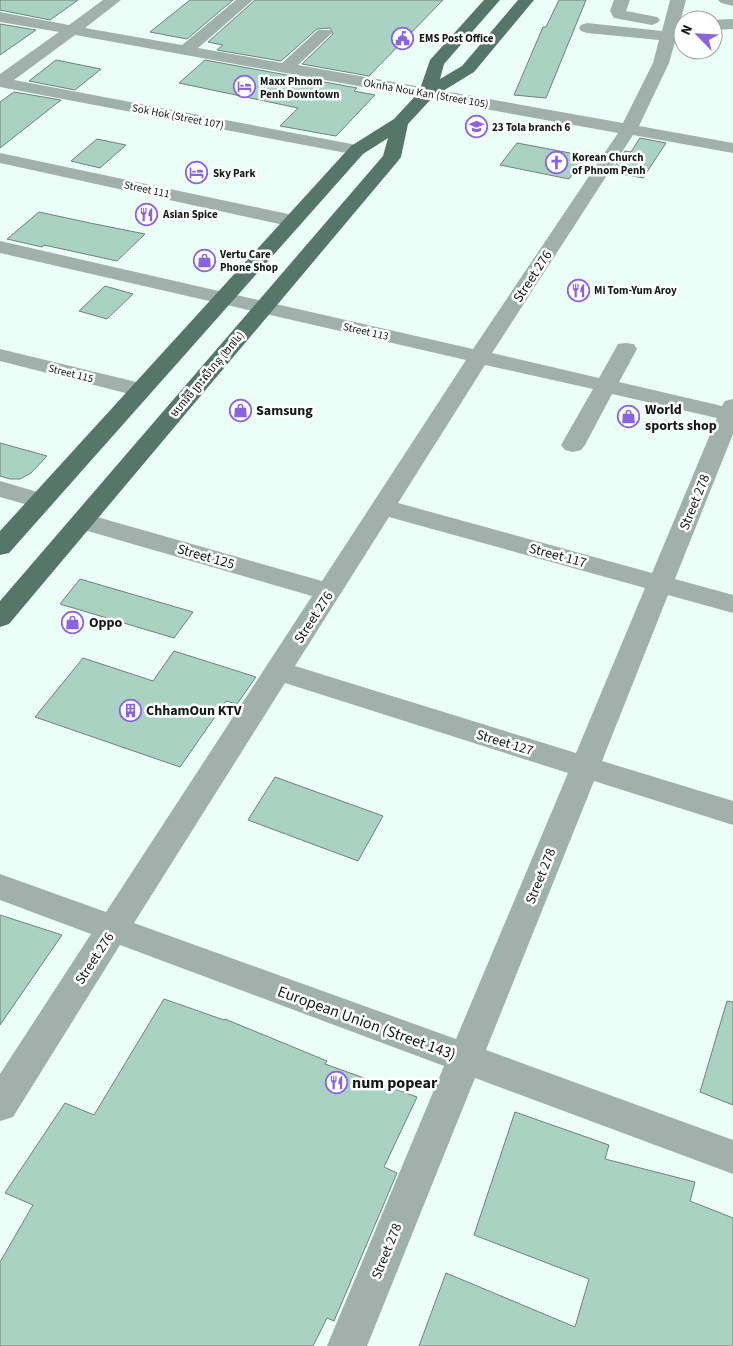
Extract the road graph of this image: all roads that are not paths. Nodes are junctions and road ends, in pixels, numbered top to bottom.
1 (113, 0) edge
2 (245, 0) edge
3 (492, 0) edge
4 (526, 0) edge
5 (622, 0) edge
6 (726, 0) edge
7 (733, 1) edge
8 (0, 16) edge
9 (587, 28) dead end
10 (673, 29) edge
11 (72, 30) junction
12 (673, 30) edge
13 (324, 33) dead end
14 (673, 38) edge
15 (186, 50) junction
16 (286, 68) junction
17 (0, 82) edge
18 (427, 93) junction
19 (400, 123) junction
20 (628, 130) junction
21 (733, 148) edge
22 (357, 150) junction
23 (0, 158) edge
24 (293, 220) junction
25 (0, 247) edge
26 (224, 298) junction
27 (264, 308) junction
28 (626, 349) dead end
29 (0, 355) edge
30 (479, 357) junction
31 (606, 386) junction
32 (141, 390) junction
33 (732, 412) edge
34 (573, 445) dead end
35 (0, 489) edge
36 (42, 500) junction
37 (383, 507) junction
38 (83, 521) junction
39 (0, 547) edge
40 (660, 584) junction
41 (329, 592) junction
42 (733, 604) edge
43 (0, 618) edge
44 (278, 671) junction
45 (585, 767) junction
46 (733, 813) edge
47 (0, 887) edge
48 (113, 928) junction
49 (466, 1058) junction
50 (0, 1105) edge
51 (733, 1157) edge
52 (347, 1346) edge

1 - 11 street
2 - 15 street
3 - 18 main road, មហាវិថី ព្រះសីហនុ (២៧៤)
4 - 18 main road, មហាវិថី ព្រះសីហនុ (២៧៤)
5 - 10 street
6 - 7 street
8 - 11 street, Oknha Nou Kan (Street 105)
9 - 12 street
11 - 15 street, Oknha Nou Kan (Street 105)
11 - 17 street
13 - 16 street
14 - 20 street, Street 276
15 - 16 street, Oknha Nou Kan (Street 105)
16 - 18 street, Oknha Nou Kan (Street 105)
17 - 22 street, Sok Hok (Street 107)
18 - 19 main road, មហាវិថី ព្រះសីហនុ (២៧៤)
18 - 20 street, Oknha Nou Kan (Street 105)
19 - 22 main road, មហាវិថី ព្រះសីហនុ (២៧៤)
19 - 27 main road, មហាវិថី ព្រះសីហនុ (២៧៤)
20 - 21 street, Oknha Nou Kan (Street 105)
20 - 30 street, Street 276
22 - 24 main road, មហាវិថី ព្រះសីហនុ (២៧៤)
23 - 24 street, Street 111
24 - 26 main road, មហាវិថី ព្រះសីហនុ (២៧៤)
25 - 26 street, Street 113
26 - 27 street, Street 113
26 - 32 main road, មហាវិថី ព្រះសីហនុ (២៧៤)
27 - 30 street, Street 113
27 - 38 main road, មហាវិថី ព្រះសីហនុ (២៧៤)
28 - 31 street
29 - 32 street, Street 115
30 - 31 street, Street 113
30 - 37 street, Street 276
31 - 33 street, Street 113
31 - 34 street
32 - 36 main road, មហាវិថី ព្រះសីហនុ (២៧៤)
33 - 40 street, Street 278
35 - 36 street
36 - 39 main road, មហាវិថី ព្រះសីហនុ (២៧៤)
37 - 40 street, Street 117
37 - 41 street, Street 276
38 - 41 street, Street 125
38 - 43 main road, មហាវិថី ព្រះសីហនុ (២៧៤)
40 - 42 street, Street 117
40 - 45 street, Street 278
41 - 44 street, Street 276
44 - 45 street, Street 127
44 - 48 street, Street 276
45 - 46 street, Street 127
45 - 49 street, Street 278
47 - 48 street, European Union (Street 143)
48 - 49 street, European Union (Street 143)
48 - 50 street, Street 276
49 - 51 street, European Union (Street 143)
49 - 52 street, Street 278

